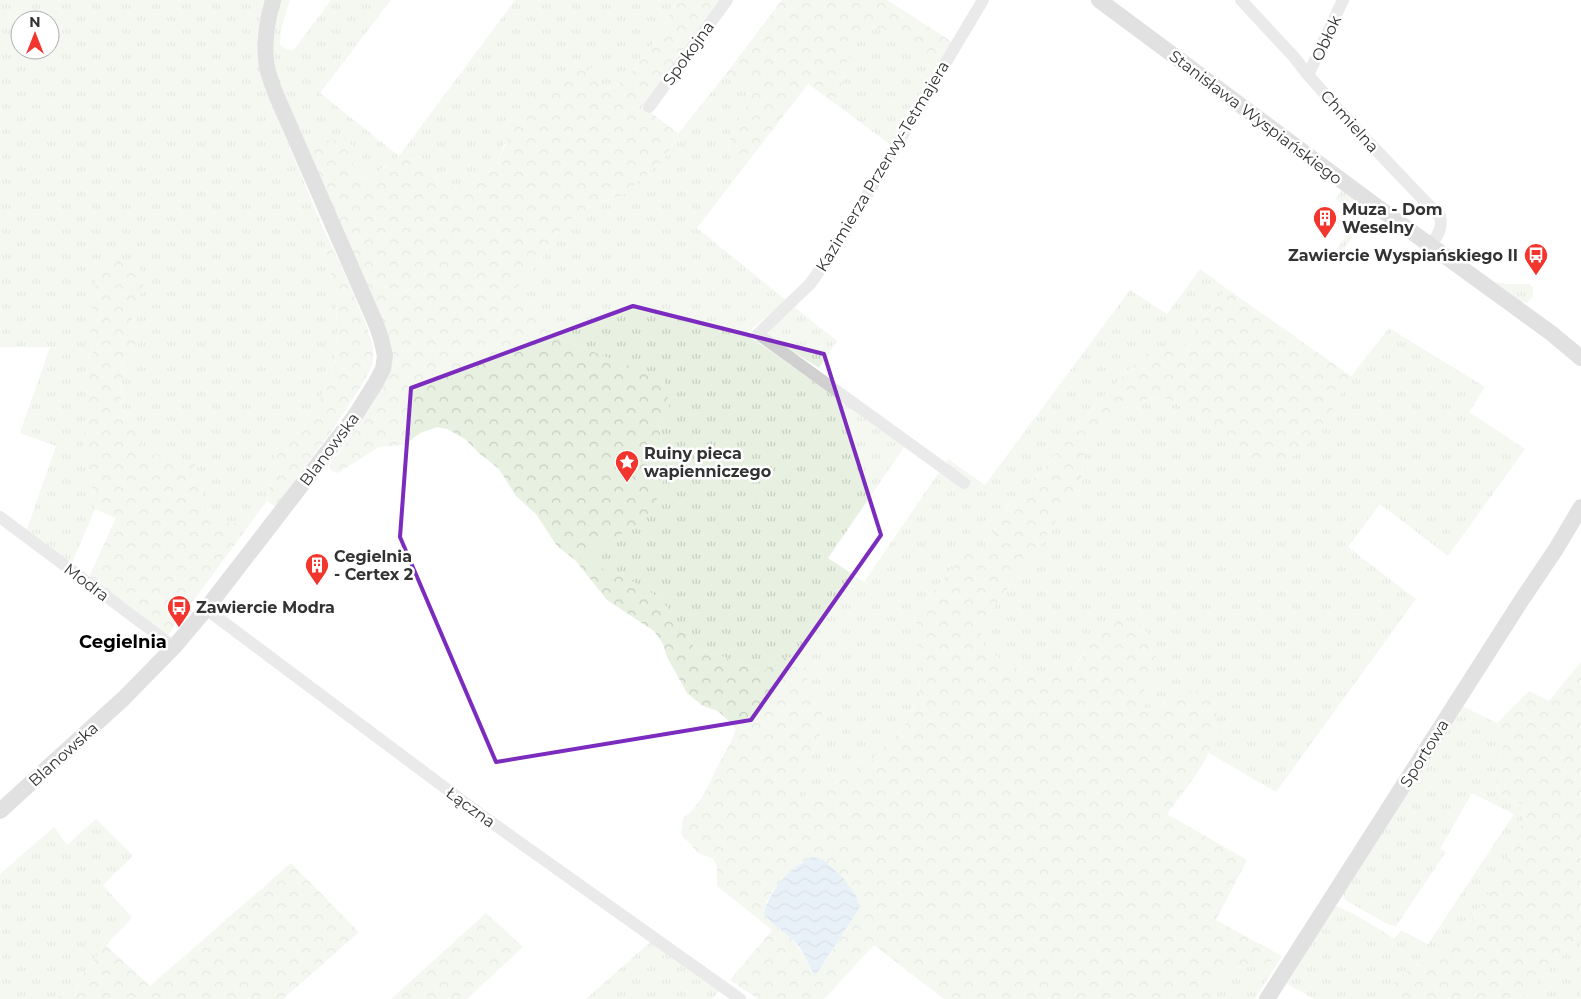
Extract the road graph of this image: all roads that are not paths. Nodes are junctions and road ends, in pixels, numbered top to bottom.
1 (273, 0) edge
2 (728, 0) edge
3 (983, 0) edge
4 (1099, 0) edge
5 (1241, 0) edge
6 (1343, 0) edge
7 (1308, 75) junction
8 (649, 107) dead end
9 (1431, 245) junction
10 (1581, 358) edge
11 (964, 483) dead end
12 (1581, 507) edge
13 (0, 517) edge
14 (206, 609) junction
15 (174, 647) junction
16 (0, 811) edge
17 (740, 999) edge
18 (1267, 999) edge

1 - 14 street, Blanowska
2 - 8 street, Spokojna
3 - 11 street, Kazimierza Przerwy-Tetmajera
4 - 9 street, Stanisława Wyspiańskiego
5 - 7 street, Chmielna
6 - 7 street, Obłok
7 - 9 street, Chmielna
9 - 10 street, Stanisława Wyspiańskiego
12 - 18 street, Sportowa
13 - 15 street, Modra
14 - 15 street, Blanowska
14 - 17 street, Łączna
15 - 16 street, Blanowska

